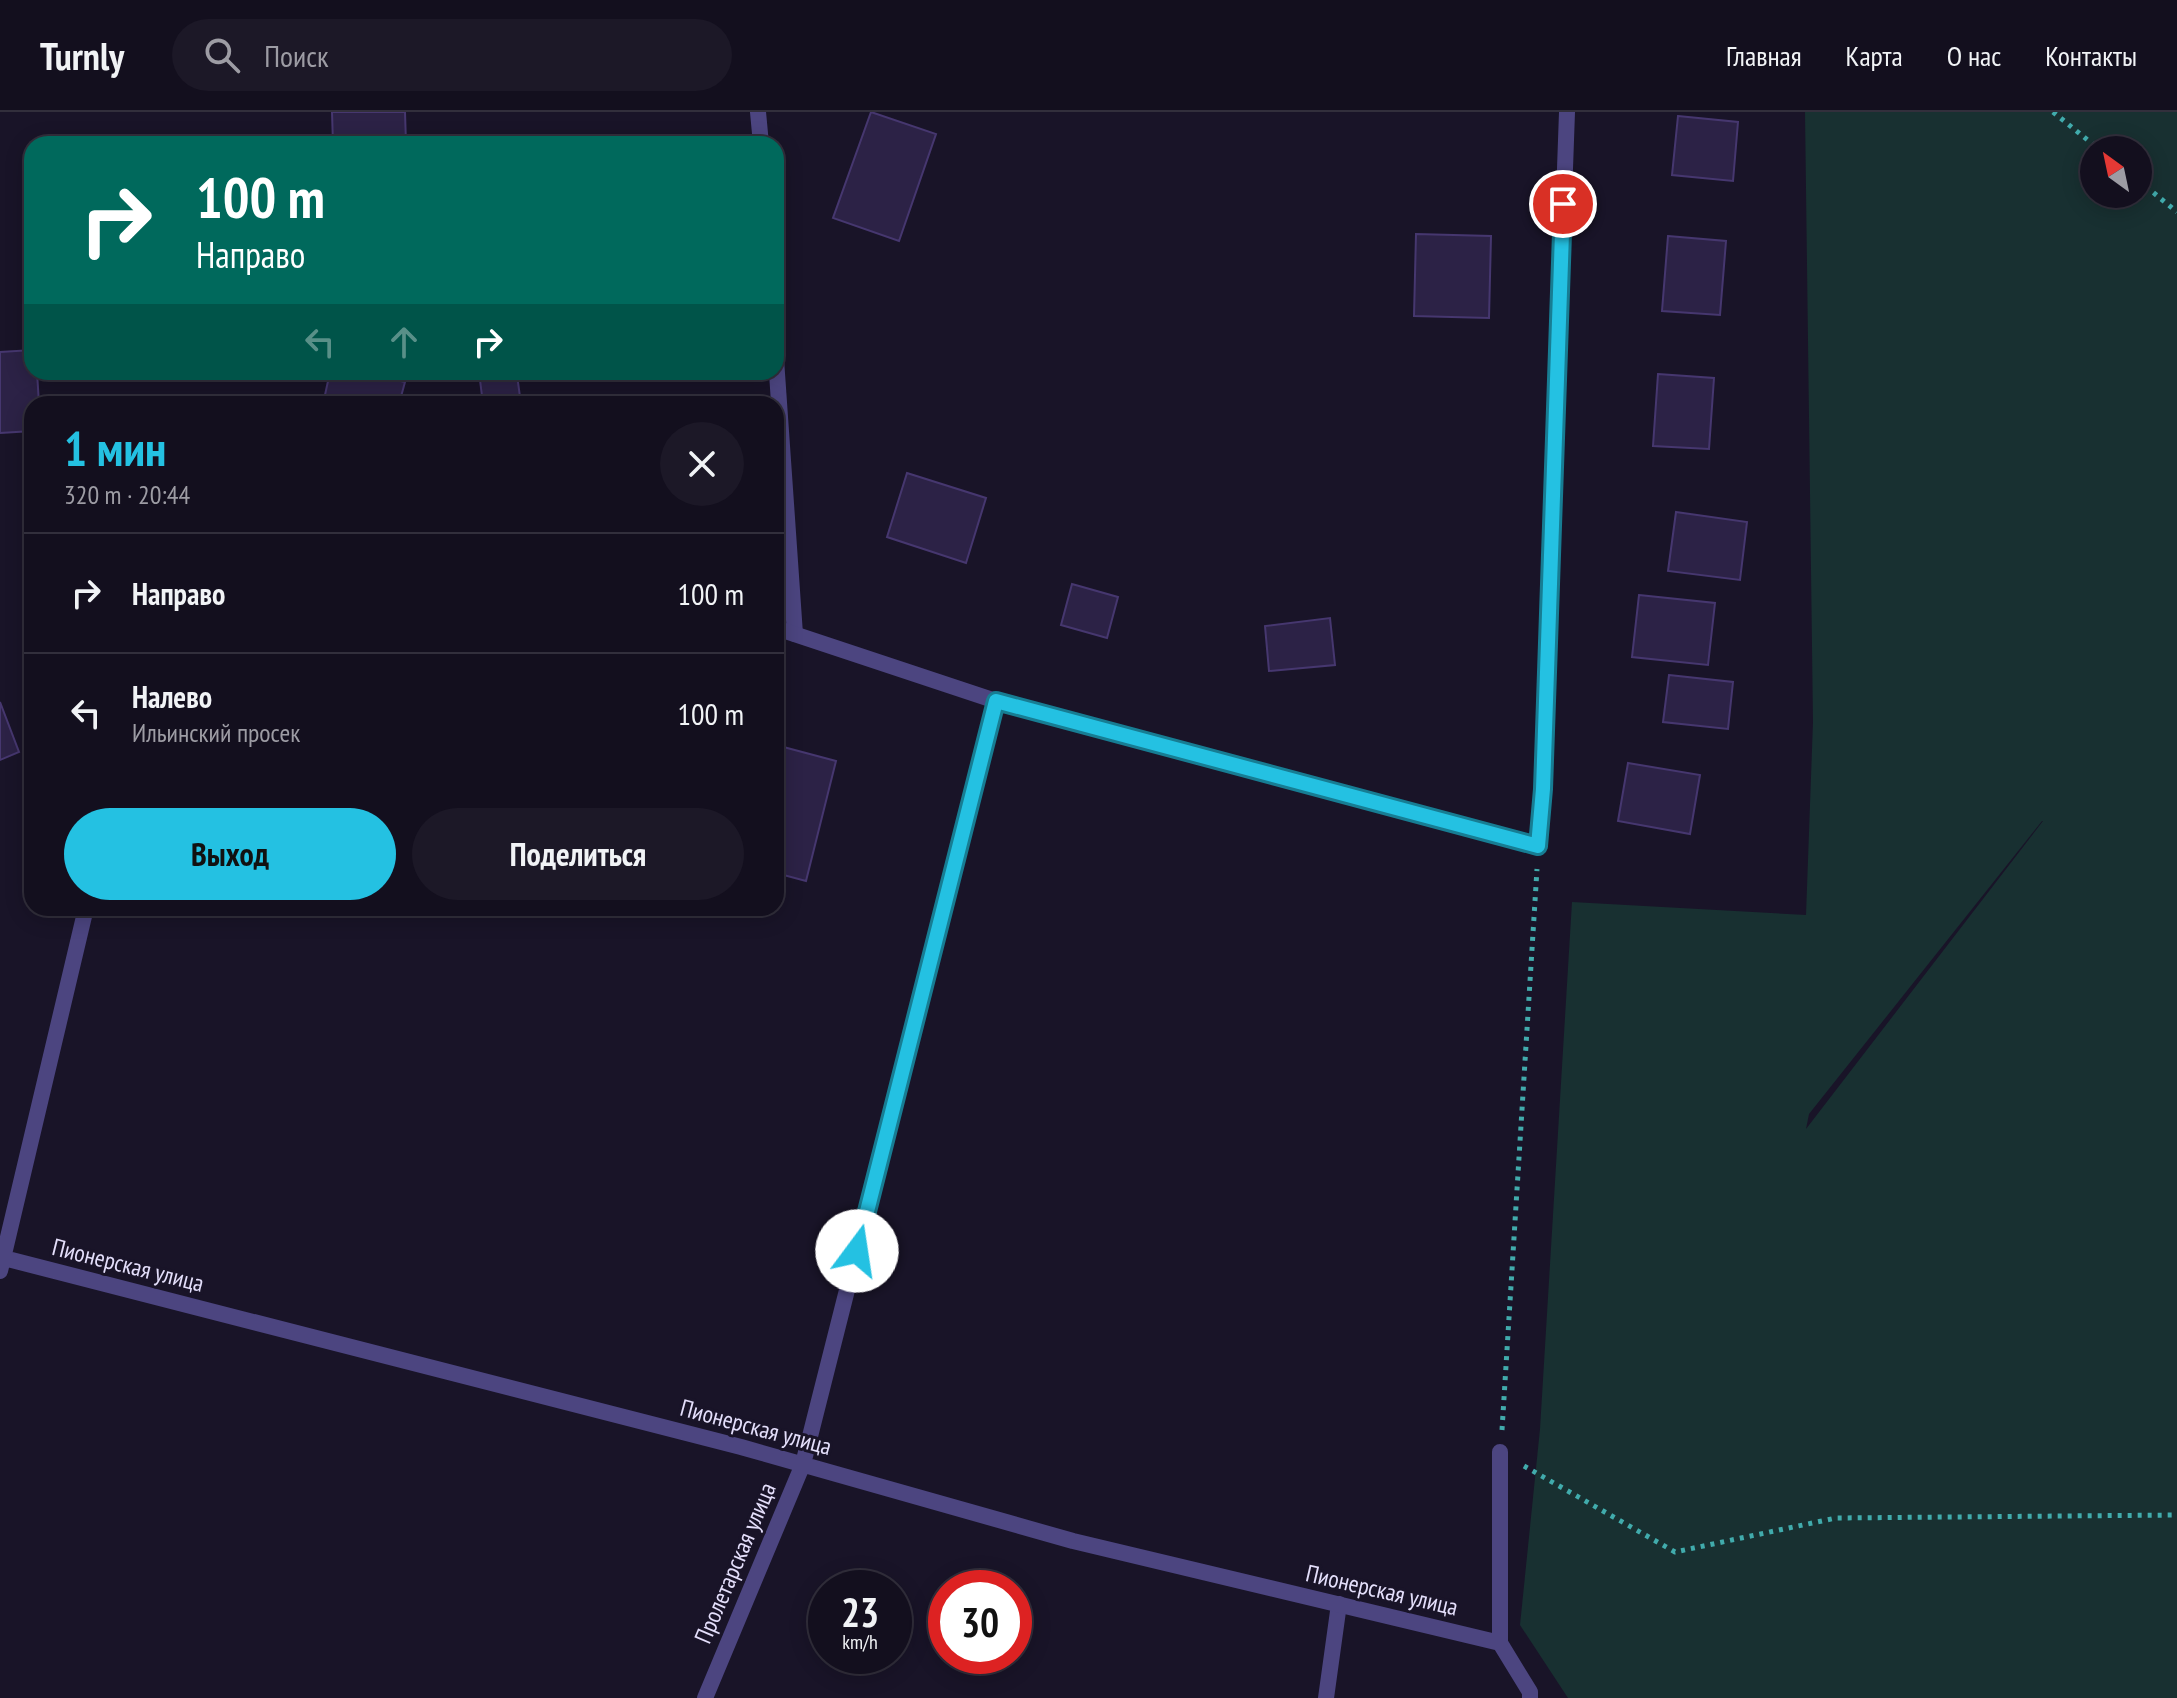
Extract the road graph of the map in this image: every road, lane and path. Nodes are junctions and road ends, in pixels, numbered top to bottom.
1 (758, 112) edge
2 (1567, 112) edge
3 (2053, 112) edge
4 (760, 136) edge
5 (2083, 136) edge
6 (2152, 191) edge
7 (2177, 212) edge
8 (784, 475) edge
9 (784, 631) edge
10 (795, 634) junction
11 (996, 701) junction
12 (1538, 846) junction
13 (84, 916) edge
14 (1, 1262) edge
15 (1500, 1452) junction
16 (803, 1464) junction
17 (2177, 1515) edge
18 (1339, 1604) junction
19 (1500, 1643) junction
20 (705, 1698) edge
21 (1326, 1698) edge
22 (1530, 1698) edge

1 - 4 street
2 - 12 street
3 - 5 path
6 - 7 path
8 - 10 street
9 - 10 street
10 - 11 street
11 - 12 street
11 - 16 street, Пролетарская улица
12 - 15 path
13 - 14 street
14 - 16 street, Пионерская улица
15 - 17 path
15 - 19 street
16 - 18 street, Пионерская улица
16 - 20 street, Пролетарская улица
18 - 19 street, Пионерская улица
18 - 21 street
19 - 22 street

